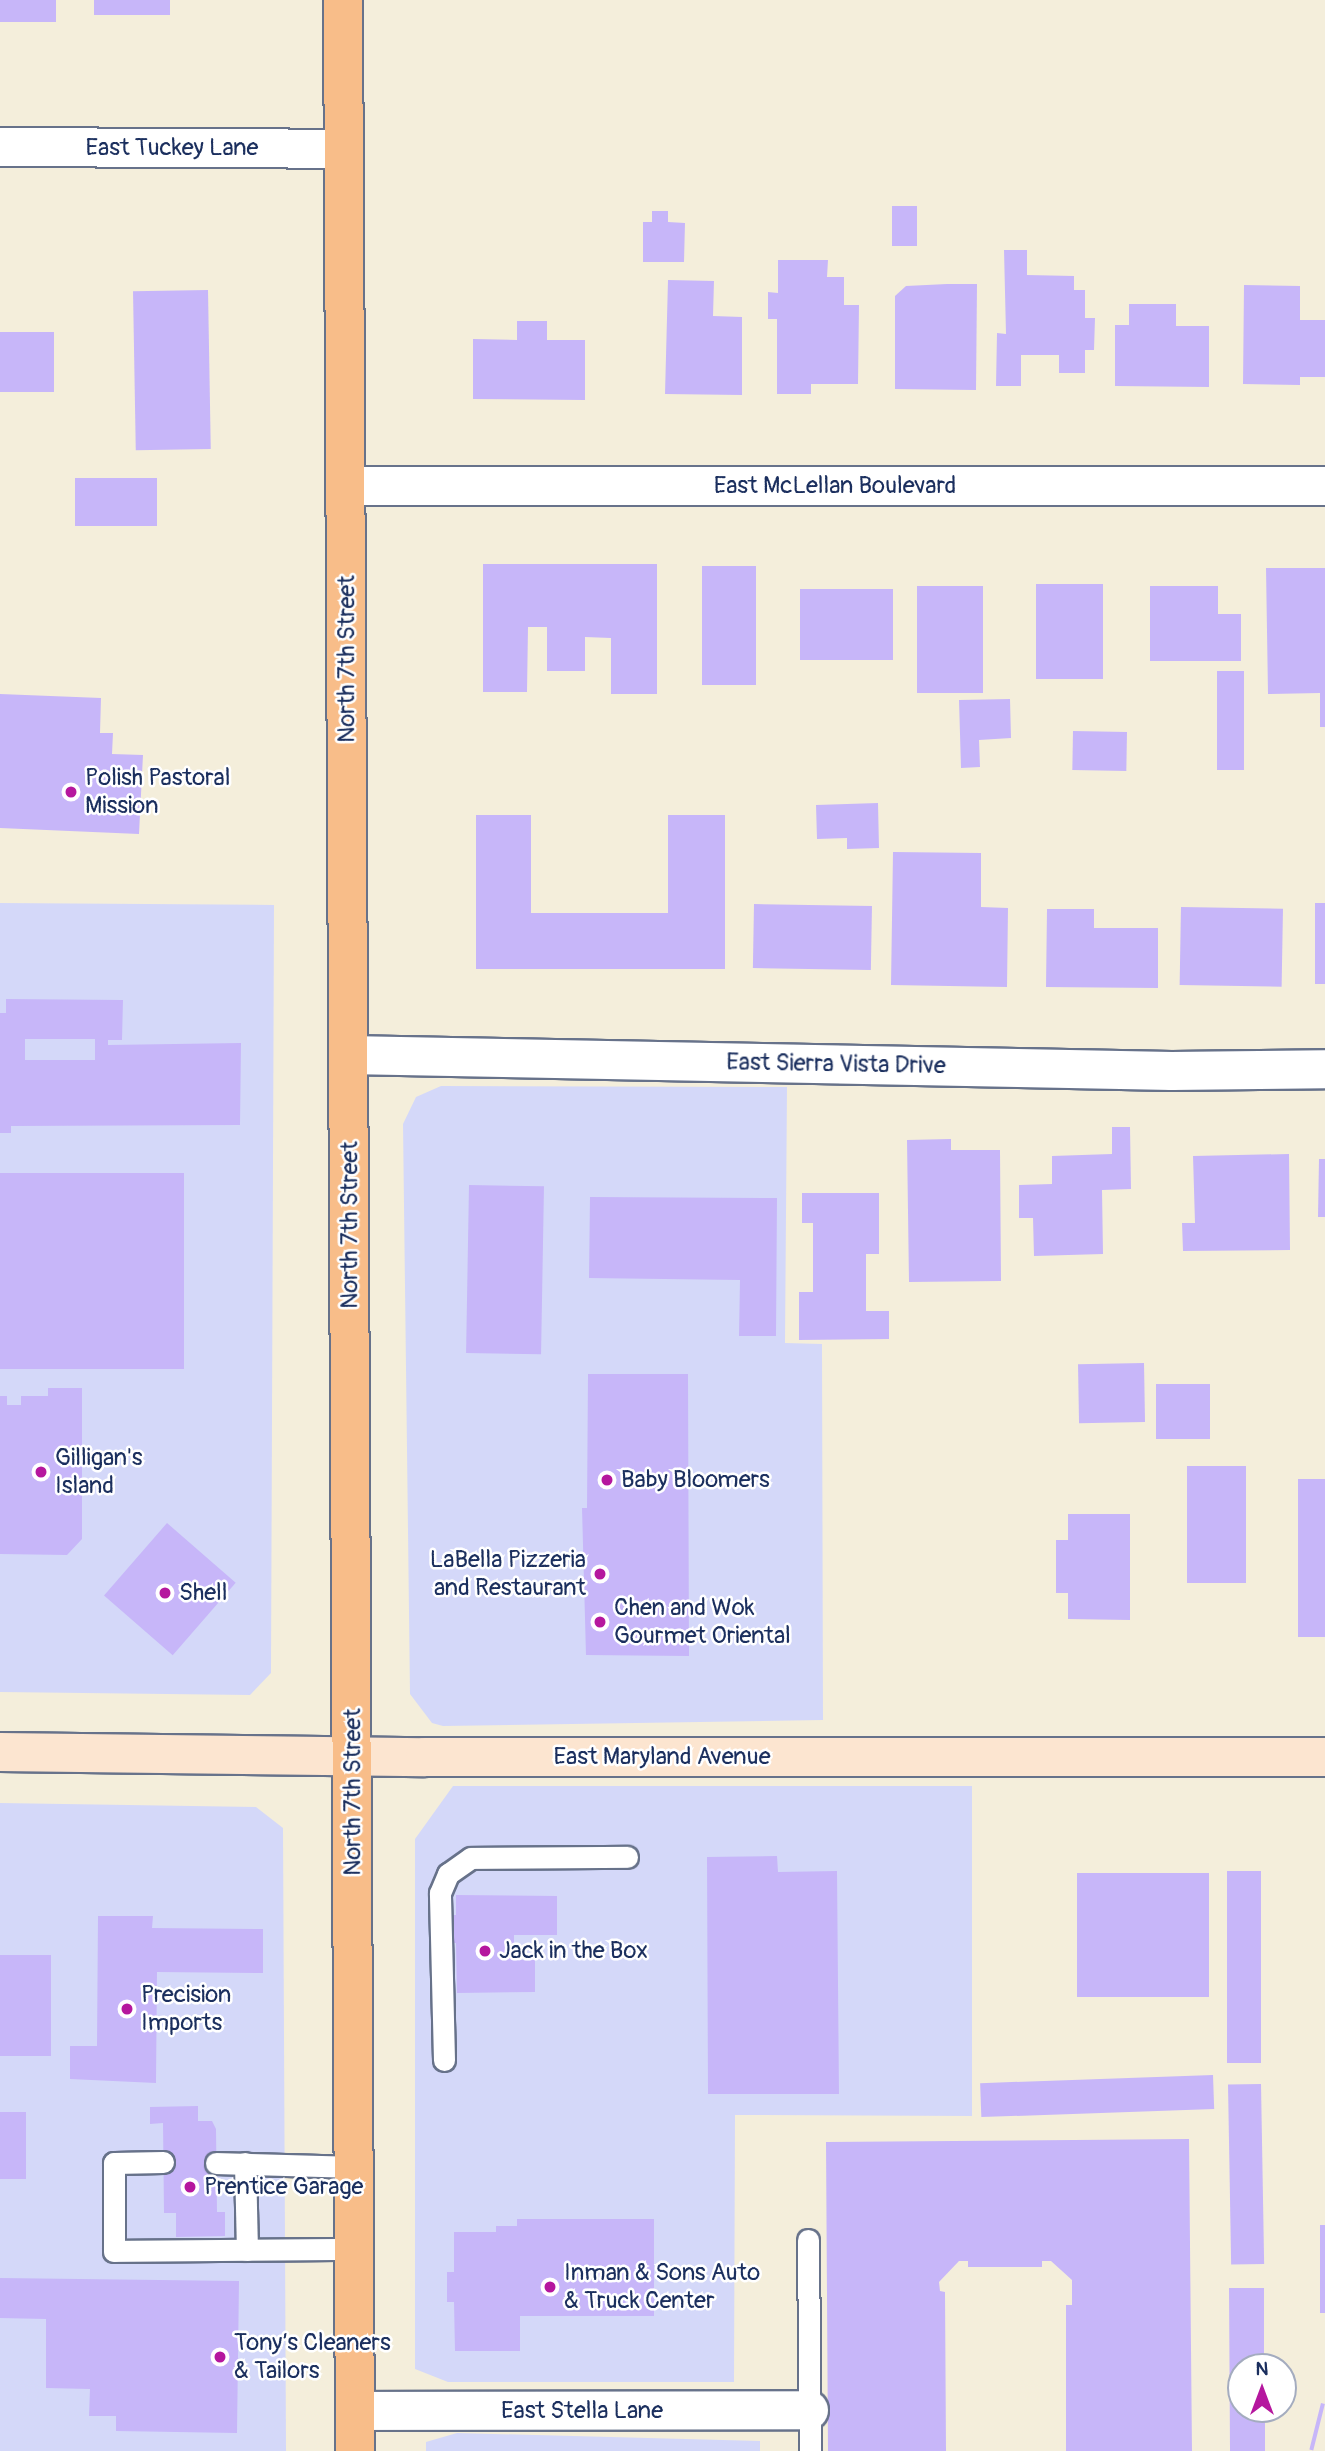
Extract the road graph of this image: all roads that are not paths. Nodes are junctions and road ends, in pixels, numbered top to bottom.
1 (343, 0) edge
2 (0, 147) edge
3 (344, 149) junction
4 (346, 486) junction
5 (1325, 486) edge
6 (348, 1055) junction
7 (1325, 1069) edge
8 (0, 1752) edge
9 (354, 1757) junction
10 (1325, 1757) edge
11 (627, 1857) dead end
12 (444, 2060) dead end
13 (163, 2162) dead end
14 (216, 2163) dead end
15 (245, 2163) junction
16 (355, 2167) junction
17 (808, 2240) dead end
18 (355, 2249) junction
19 (247, 2250) junction
20 (809, 2410) junction
21 (355, 2411) junction
22 (355, 2451) edge
23 (810, 2451) edge

1 - 3 main road, North 7th Street
2 - 3 street, East Tuckey Lane
3 - 4 main road, North 7th Street
4 - 5 street, East McLellan Boulevard
4 - 6 main road, North 7th Street
6 - 7 street, East Sierra Vista Drive
6 - 9 main road, North 7th Street
8 - 9 street, East Maryland Avenue
9 - 10 street, East Maryland Avenue
9 - 16 main road, North 7th Street
11 - 12 lane
13 - 19 lane
14 - 15 lane
15 - 16 lane
15 - 19 lane
16 - 18 main road, North 7th Street
17 - 20 lane
18 - 19 lane
18 - 21 main road, North 7th Street
20 - 21 street, East Stella Lane
20 - 23 lane
21 - 22 main road, North 7th Street

